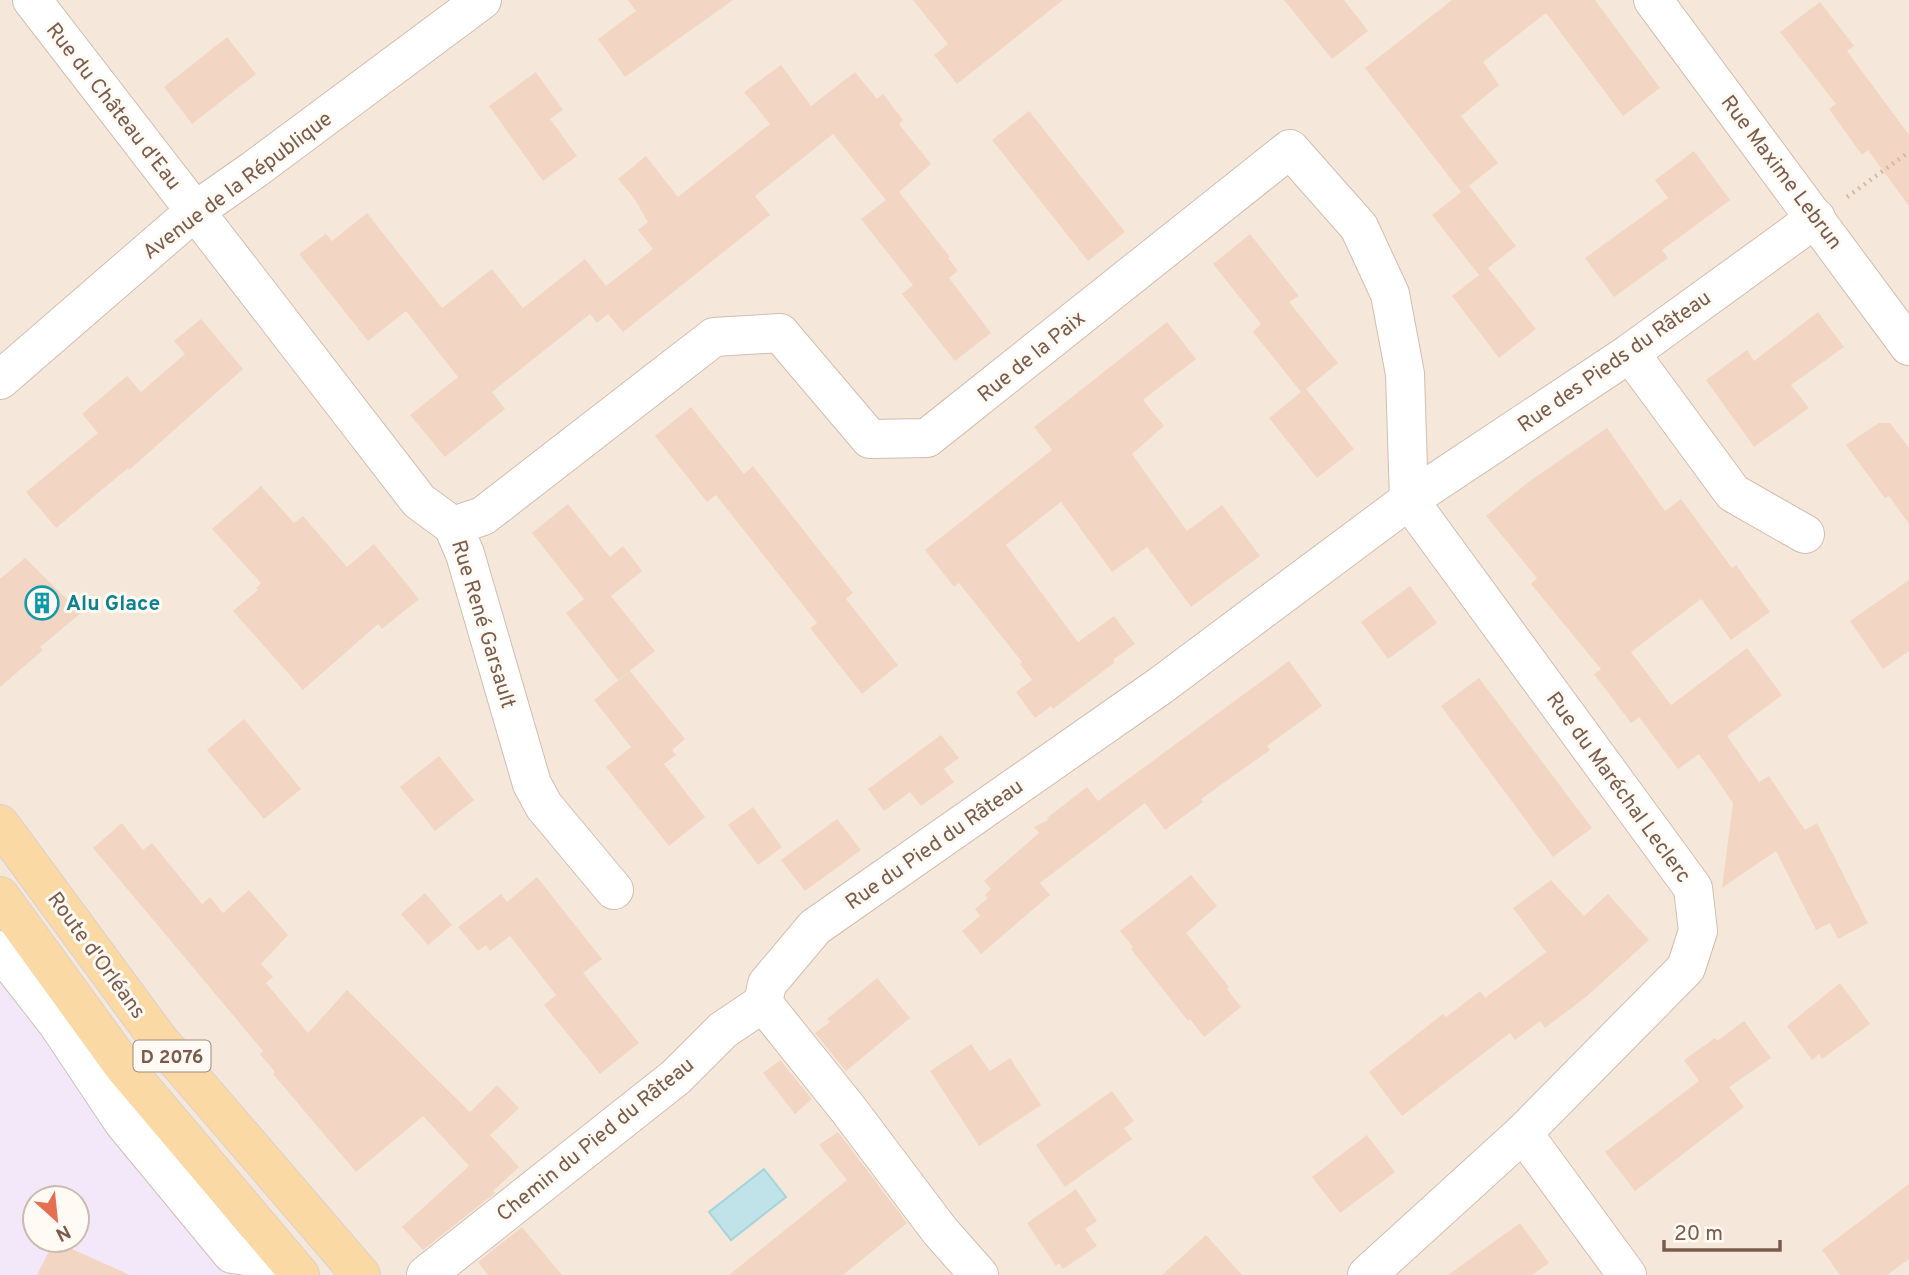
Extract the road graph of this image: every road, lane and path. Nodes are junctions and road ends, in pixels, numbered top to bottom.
1 (33, 0) edge
2 (482, 0) edge
3 (1653, 0) edge
4 (1909, 152) edge
5 (195, 211) junction
6 (1816, 218) junction
7 (1909, 346) edge
8 (1630, 353) junction
9 (0, 380) edge
10 (1409, 500) junction
11 (453, 526) junction
12 (1805, 534) dead end
13 (0, 824) edge
14 (614, 890) dead end
15 (0, 896) edge
16 (0, 950) edge
17 (763, 1003) junction
18 (1523, 1133) junction
19 (294, 1268) edge
20 (361, 1275) edge
21 (426, 1275) edge
22 (979, 1275) edge
23 (1367, 1275) edge
24 (1627, 1275) edge

1 - 5 street, Rue du Château d'Eau
2 - 5 street, Avenue de la République
3 - 6 street, Rue Maxime Lebrun
4 - 6 path
5 - 9 street, Avenue de la République
5 - 11 street, Rue René Garsault
6 - 7 street, Rue Maxime Lebrun
6 - 8 street, Rue des Pieds du Râteau
8 - 10 street, Rue des Pieds du Râteau
8 - 12 street
10 - 11 street, Rue de la Paix
10 - 17 street, Rue du Pied du Râteau
10 - 18 street, Rue du Maréchal Leclerc
11 - 14 street, Rue René Garsault
13 - 20 main road, Route d'Orléans / D 2076
15 - 19 main road, Route d'Orléans / D 2076
16 - 19 street
17 - 21 street, Chemin du Pied du Râteau
17 - 22 street
18 - 23 street, Rue du Maréchal Leclerc
18 - 24 street

